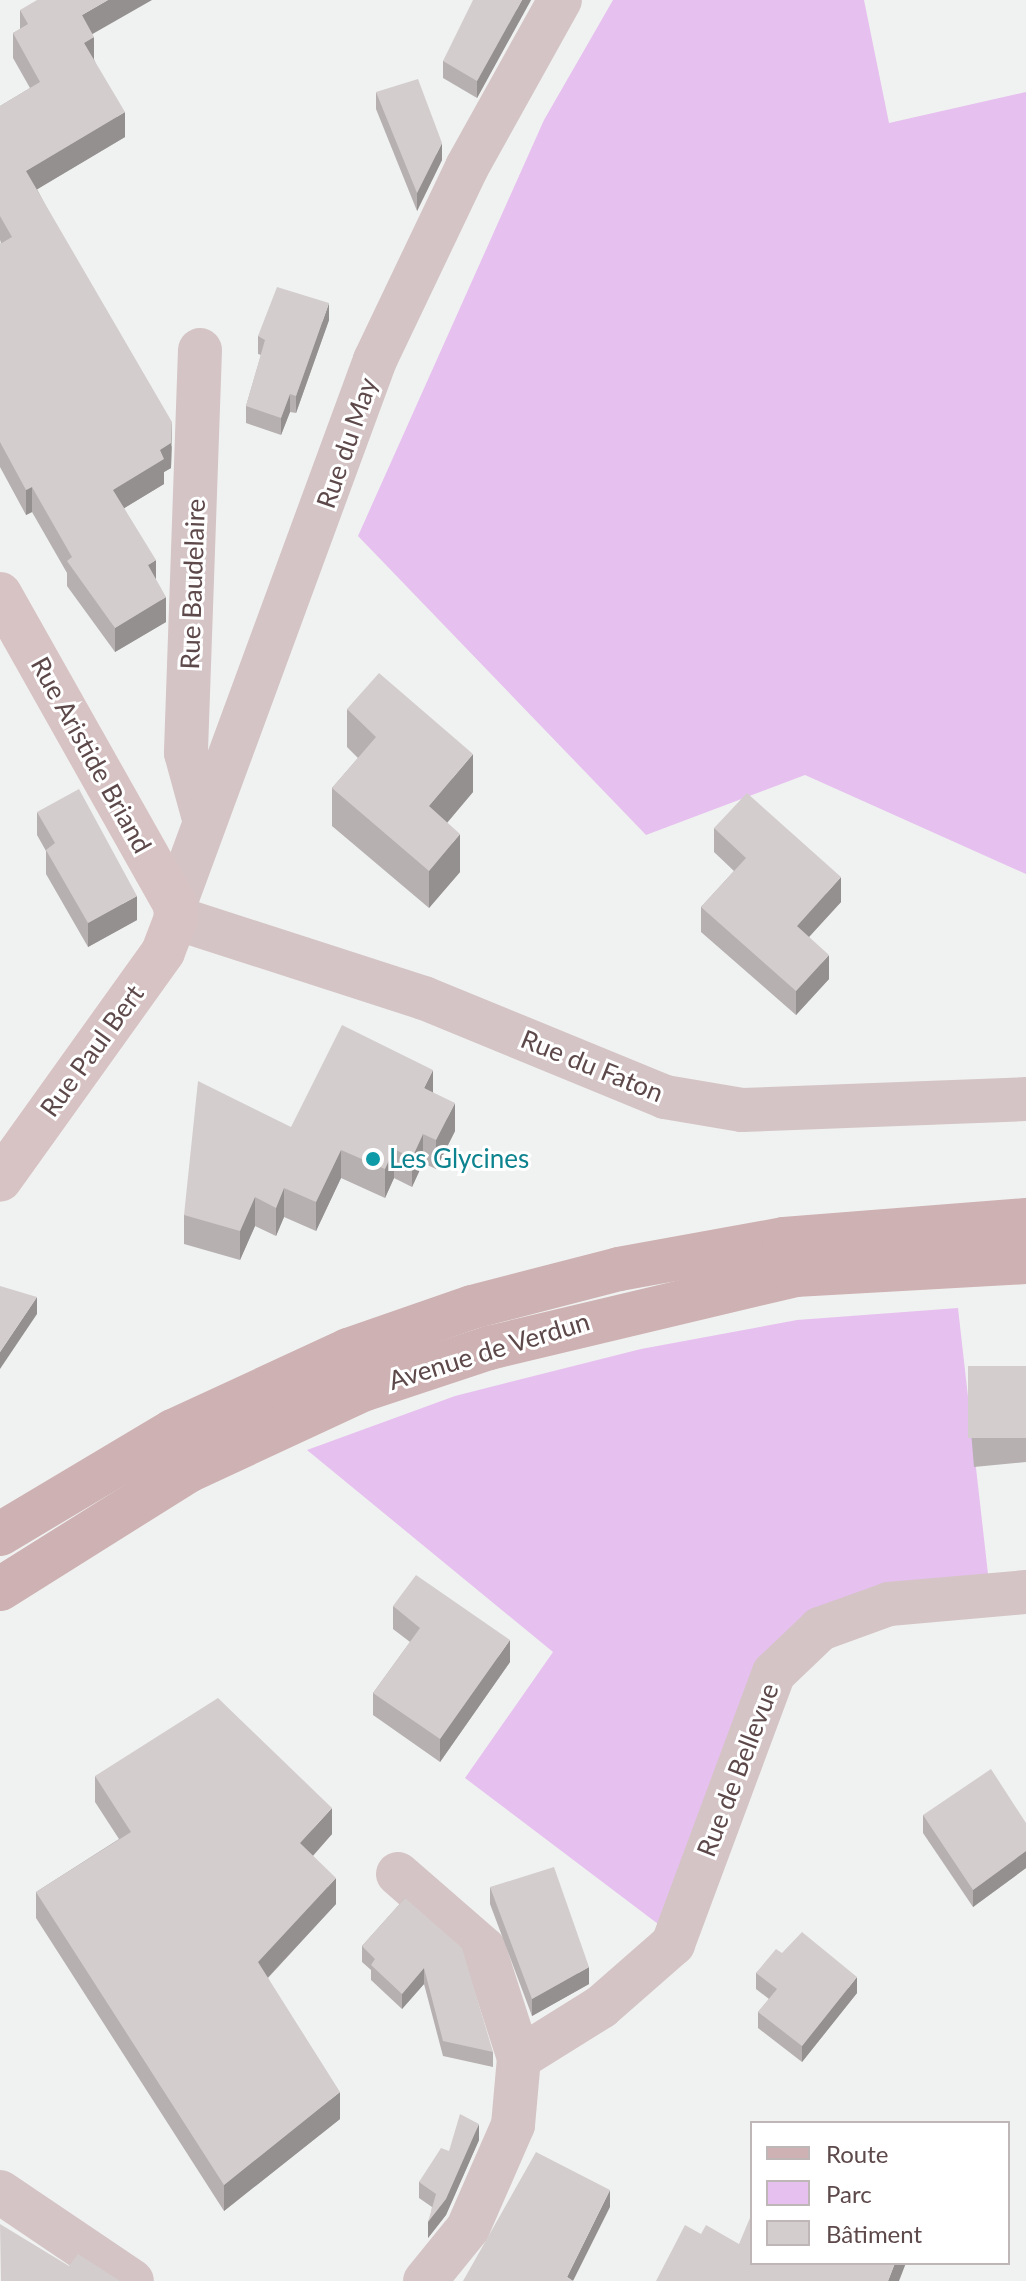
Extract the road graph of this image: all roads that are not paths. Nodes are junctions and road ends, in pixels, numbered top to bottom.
1 (560, 0) edge
2 (200, 350) dead end
3 (0, 594) edge
4 (203, 815) junction
5 (175, 911) junction
6 (1026, 1099) edge
7 (0, 1180) edge
8 (1026, 1220) edge
9 (1026, 1262) edge
10 (0, 1534) edge
11 (0, 1589) edge
12 (1026, 1592) edge
13 (398, 1874) dead end
14 (519, 2058) junction
15 (0, 2192) edge
16 (132, 2281) edge
17 (425, 2281) edge

1 - 4 street, Rue du May
2 - 4 street, Rue Baudelaire
3 - 5 main road, Rue Aristide Briand
4 - 5 street, Rue du May
5 - 6 street, Rue du Faton
5 - 7 main road, Rue Paul Bert
8 - 10 main road, Avenue de Verdun
9 - 11 main road, Avenue de Verdun
12 - 14 street, Rue de Bellevue
13 - 14 street
14 - 17 street
15 - 16 street

